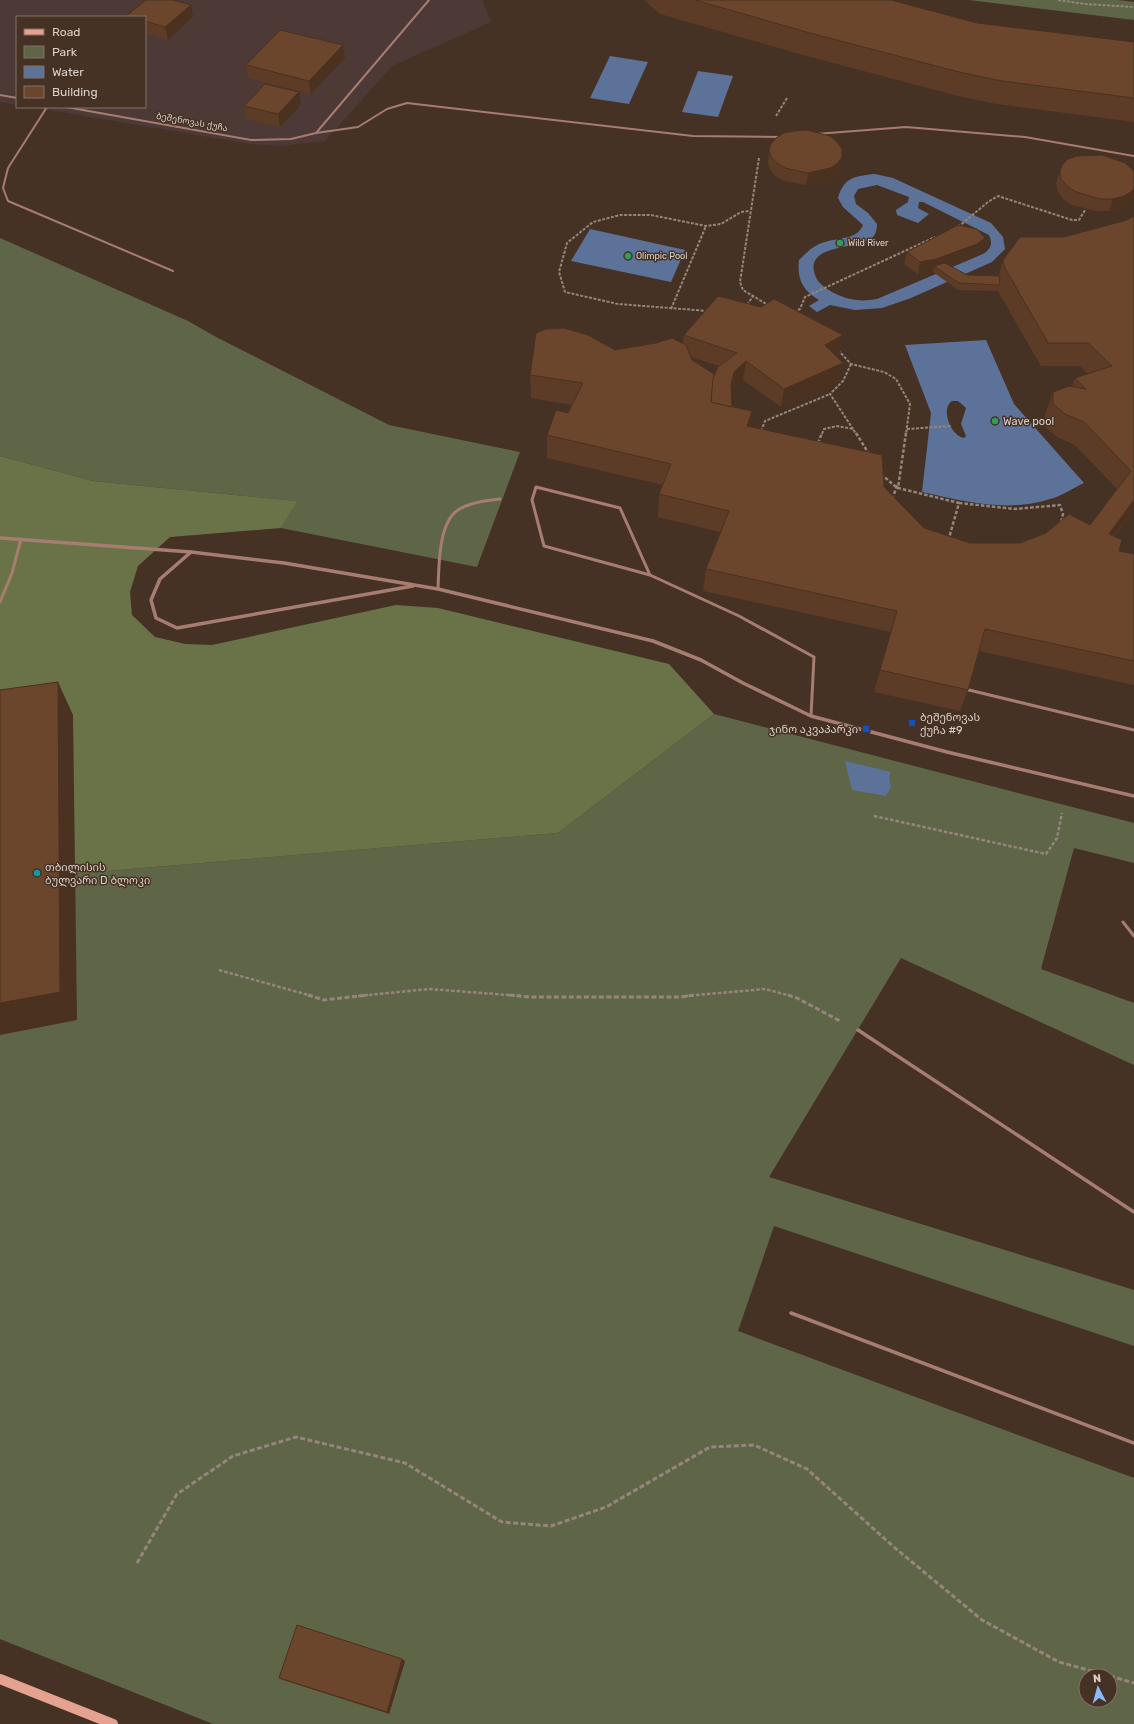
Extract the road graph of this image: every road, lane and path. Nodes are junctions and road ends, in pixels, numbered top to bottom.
1 (429, 0) edge
2 (1058, 0) edge
3 (1134, 7) edge
4 (0, 95) edge
5 (16, 98) edge
6 (787, 98) dead end
7 (46, 108) edge
8 (72, 108) edge
9 (316, 133) junction
10 (815, 134) edge
11 (785, 136) edge
12 (762, 138) junction
13 (1134, 156) edge
14 (1085, 210) edge
15 (750, 211) junction
16 (706, 226) junction
17 (953, 229) edge
18 (941, 234) edge
19 (173, 271) dead end
20 (753, 296) junction
21 (746, 305) edge
22 (773, 309) edge
23 (671, 310) junction
24 (711, 311) edge
25 (791, 314) edge
26 (836, 349) edge
27 (851, 364) junction
28 (830, 394) junction
29 (952, 426) dead end
30 (853, 429) junction
31 (907, 429) junction
32 (759, 435) edge
33 (817, 444) edge
34 (870, 456) edge
35 (878, 469) edge
36 (899, 484) junction
37 (896, 487) junction
38 (500, 500) dead end
39 (891, 502) edge
40 (959, 503) junction
41 (1061, 526) edge
42 (0, 538) edge
43 (21, 539) junction
44 (948, 540) edge
45 (191, 552) junction
46 (650, 575) junction
47 (417, 586) junction
48 (438, 589) junction
49 (0, 602) edge
50 (969, 690) edge
51 (811, 716) junction
52 (1134, 730) edge
53 (1134, 796) edge
54 (1062, 813) dead end
55 (874, 816) dead end
56 (1123, 922) dead end
57 (1134, 936) edge
58 (219, 970) dead end
59 (858, 1030) joint
60 (1134, 1212) edge
61 (791, 1313) dead end
62 (1134, 1443) edge
63 (137, 1563) dead end
64 (1081, 1668) edge
65 (1118, 1678) edge
66 (0, 1679) edge
67 (1134, 1683) edge
68 (113, 1724) edge

1 - 9 lane
2 - 3 path
4 - 5 lane
6 - 12 path
7 - 19 lane
8 - 9 lane, ბეშენოვას ქუჩა
9 - 12 lane, ბეშენოვას ქუჩა
10 - 13 lane
11 - 12 lane, ბეშენოვას ქუჩა
12 - 15 path
14 - 17 path
15 - 16 path
15 - 20 path
16 - 23 path
16 - 23 path
18 - 25 path
20 - 21 path
20 - 22 path
23 - 24 path
26 - 27 path
27 - 28 path
27 - 31 path
28 - 30 path
28 - 32 path
29 - 31 path
30 - 33 path
30 - 34 path
31 - 36 path
35 - 37 path
36 - 37 path
36 - 40 path
37 - 39 path
38 - 48 lane
40 - 41 path
40 - 44 path
42 - 43 street
43 - 45 street
43 - 49 lane
45 - 47 street
45 - 47 street
46 - 46 lane
46 - 51 lane
47 - 48 street
48 - 51 street
50 - 52 lane
51 - 53 street
54 - 55 path
56 - 57 lane
58 - 59 path
59 - 60 lane
61 - 62 lane
63 - 64 path
65 - 67 path
66 - 68 main road

